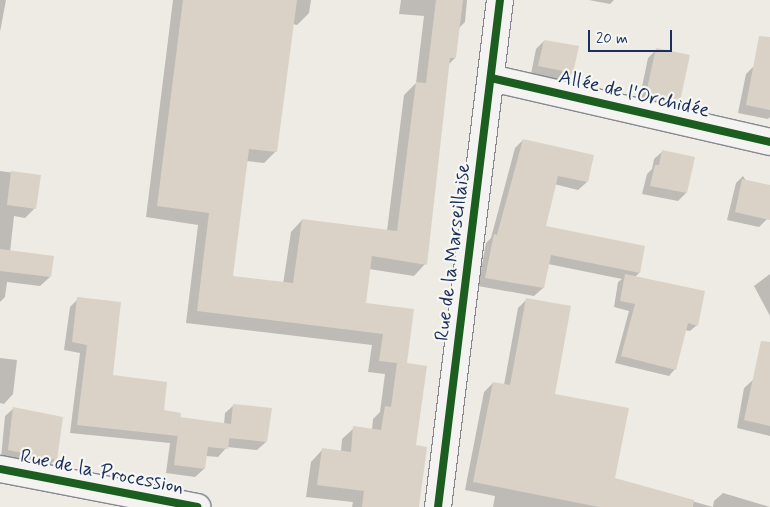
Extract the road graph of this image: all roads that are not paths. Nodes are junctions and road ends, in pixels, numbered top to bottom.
1 (500, 0) edge
2 (491, 78) junction
3 (770, 142) edge
4 (0, 469) edge
5 (197, 507) edge
6 (438, 507) edge

1 - 2 street, Rue de la Marseillaise
2 - 3 street, Allée de l'Orchidée
2 - 6 street, Rue de la Marseillaise
4 - 5 street, Rue de la Procession

